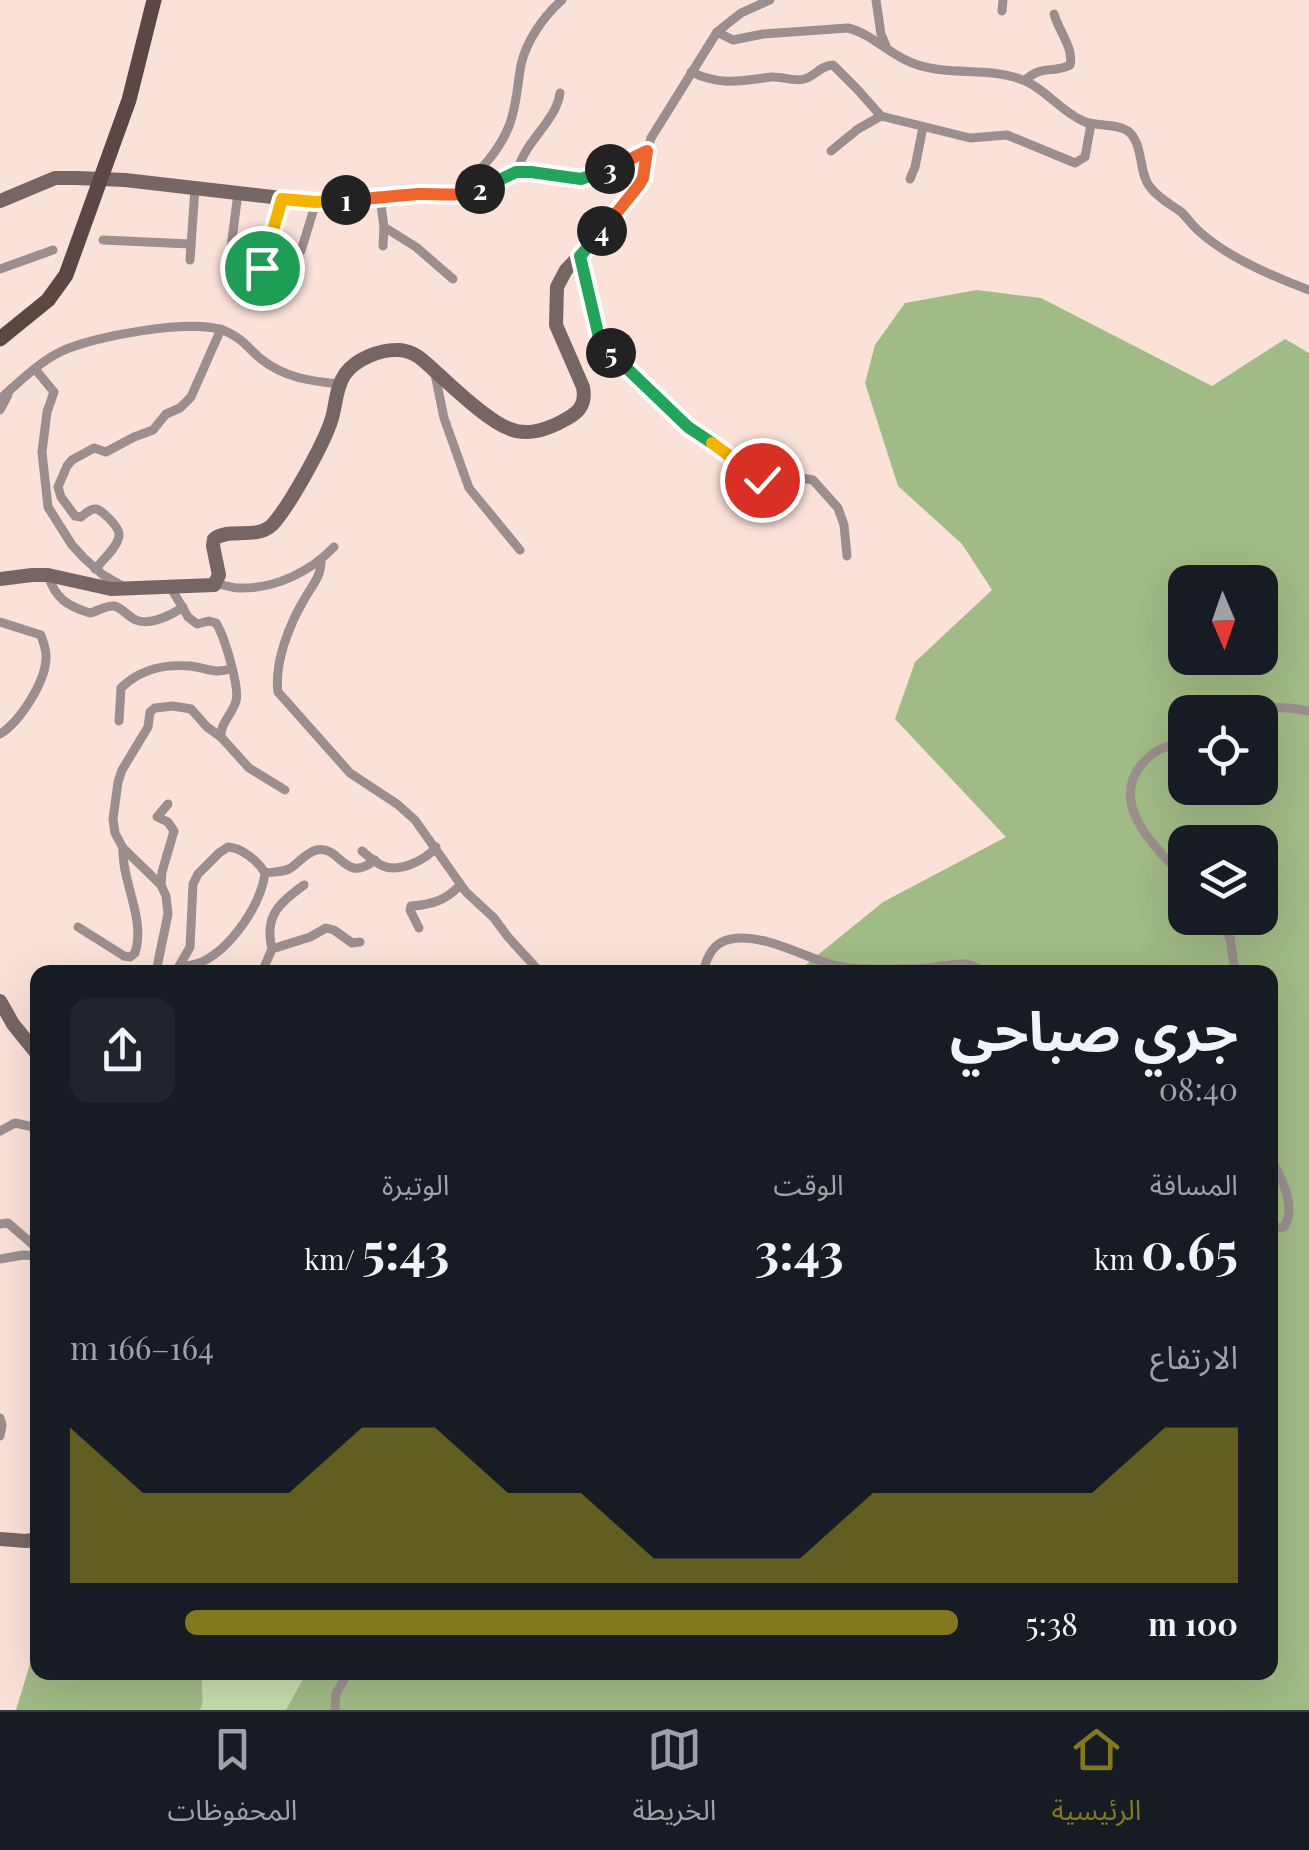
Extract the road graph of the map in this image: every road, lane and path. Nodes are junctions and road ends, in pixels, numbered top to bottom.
1 (144, 0) edge
2 (154, 0) edge
3 (562, 0) edge
4 (770, 0) edge
5 (876, 0) edge
6 (1054, 14) dead end
7 (718, 32) junction
8 (147, 34) junction
9 (887, 48) junction
10 (691, 72) junction
11 (1025, 80) junction
12 (560, 93) dead end
13 (880, 116) junction
14 (1091, 124) junction
15 (923, 127) junction
16 (647, 151) junction
17 (830, 151) dead end
18 (516, 172) junction
19 (910, 178) dead end
20 (195, 188) junction
21 (238, 193) junction
22 (456, 195) junction
23 (380, 198) junction
24 (282, 199) junction
25 (0, 202) edge
26 (316, 202) junction
27 (384, 227) junction
28 (103, 240) dead end
29 (190, 244) junction
30 (383, 246) dead end
31 (53, 250) dead end
32 (301, 251) dead end
33 (580, 256) junction
34 (190, 260) dead end
35 (229, 264) dead end
36 (262, 268) dead end
37 (0, 270) edge
38 (453, 280) dead end
39 (1309, 290) edge
40 (221, 329) junction
41 (0, 339) edge
42 (35, 369) junction
43 (434, 371) junction
44 (340, 384) junction
45 (12, 388) junction
46 (0, 399) edge
47 (0, 410) edge
48 (334, 547) dead end
49 (520, 550) dead end
50 (846, 556) dead end
51 (321, 561) junction
52 (96, 569) junction
53 (48, 575) junction
54 (0, 579) edge
55 (215, 583) junction
56 (126, 588) junction
57 (171, 588) junction
58 (182, 607) junction
59 (0, 622) edge
60 (231, 669) junction
61 (1278, 706) edge
62 (1309, 711) edge
63 (119, 721) dead end
64 (0, 734) edge
65 (221, 738) junction
66 (1168, 747) edge
67 (284, 790) dead end
68 (168, 804) dead end
69 (436, 847) junction
70 (123, 848) junction
71 (362, 851) dead end
72 (375, 860) junction
73 (1168, 861) edge
74 (265, 873) junction
75 (161, 884) junction
76 (304, 885) dead end
77 (460, 885) junction
78 (254, 908) junction
79 (271, 918) junction
80 (78, 927) dead end
81 (418, 928) dead end
82 (1228, 935) edge
83 (360, 942) dead end
84 (272, 949) junction
85 (157, 965) edge
86 (180, 965) edge
87 (193, 965) edge
88 (265, 965) edge
89 (534, 965) edge
90 (706, 965) edge
91 (835, 965) edge
92 (1234, 965) edge
93 (0, 1001) edge
94 (30, 1045) edge
95 (30, 1126) edge
96 (0, 1131) edge
97 (1278, 1174) edge
98 (0, 1224) edge
99 (1278, 1228) edge
100 (30, 1245) edge
101 (30, 1254) edge
102 (0, 1260) edge
103 (0, 1418) edge
104 (0, 1436) edge
105 (0, 1540) edge
106 (30, 1540) edge
107 (344, 1680) edge
108 (334, 1710) edge

1 - 8 main road
2 - 8 main road
3 - 22 street
4 - 7 street
5 - 9 street
6 - 11 street
7 - 9 street
7 - 10 street
8 - 41 main road
9 - 11 street
10 - 13 street
10 - 16 street
11 - 14 street
12 - 18 street
13 - 15 street
13 - 17 street
14 - 15 street
14 - 39 street
15 - 19 street
16 - 18 street
16 - 33 street
18 - 22 street
20 - 21 street
20 - 25 street
20 - 29 street
21 - 24 street
21 - 35 street
22 - 23 street
23 - 26 street
23 - 27 street
24 - 26 street
24 - 36 street
26 - 32 street
27 - 30 street
27 - 38 street
28 - 29 street
29 - 34 street
31 - 37 street
33 - 43 street
33 - 50 street
40 - 42 street
40 - 44 street
40 - 52 street
42 - 45 street
42 - 52 street
43 - 44 street
43 - 49 street
44 - 55 street
45 - 46 street
45 - 47 street
48 - 51 street
51 - 55 street
51 - 69 street
52 - 56 street
53 - 54 street
53 - 56 street
53 - 58 street
55 - 57 street
56 - 57 street
57 - 58 street
58 - 60 street
59 - 64 street
60 - 63 street
60 - 65 street
61 - 62 street
65 - 67 street
65 - 70 street
66 - 73 street
68 - 75 street
69 - 72 street
69 - 77 street
70 - 75 street
70 - 80 street
71 - 72 street
72 - 74 street
74 - 78 street
74 - 86 street
75 - 85 street
76 - 79 street
77 - 81 street
77 - 89 street
78 - 79 street
78 - 87 street
79 - 84 street
82 - 92 street
83 - 84 street
84 - 88 street
90 - 91 street
93 - 94 street
95 - 96 street
97 - 99 street
98 - 100 street
101 - 102 street
103 - 104 street
105 - 106 street
107 - 108 street

